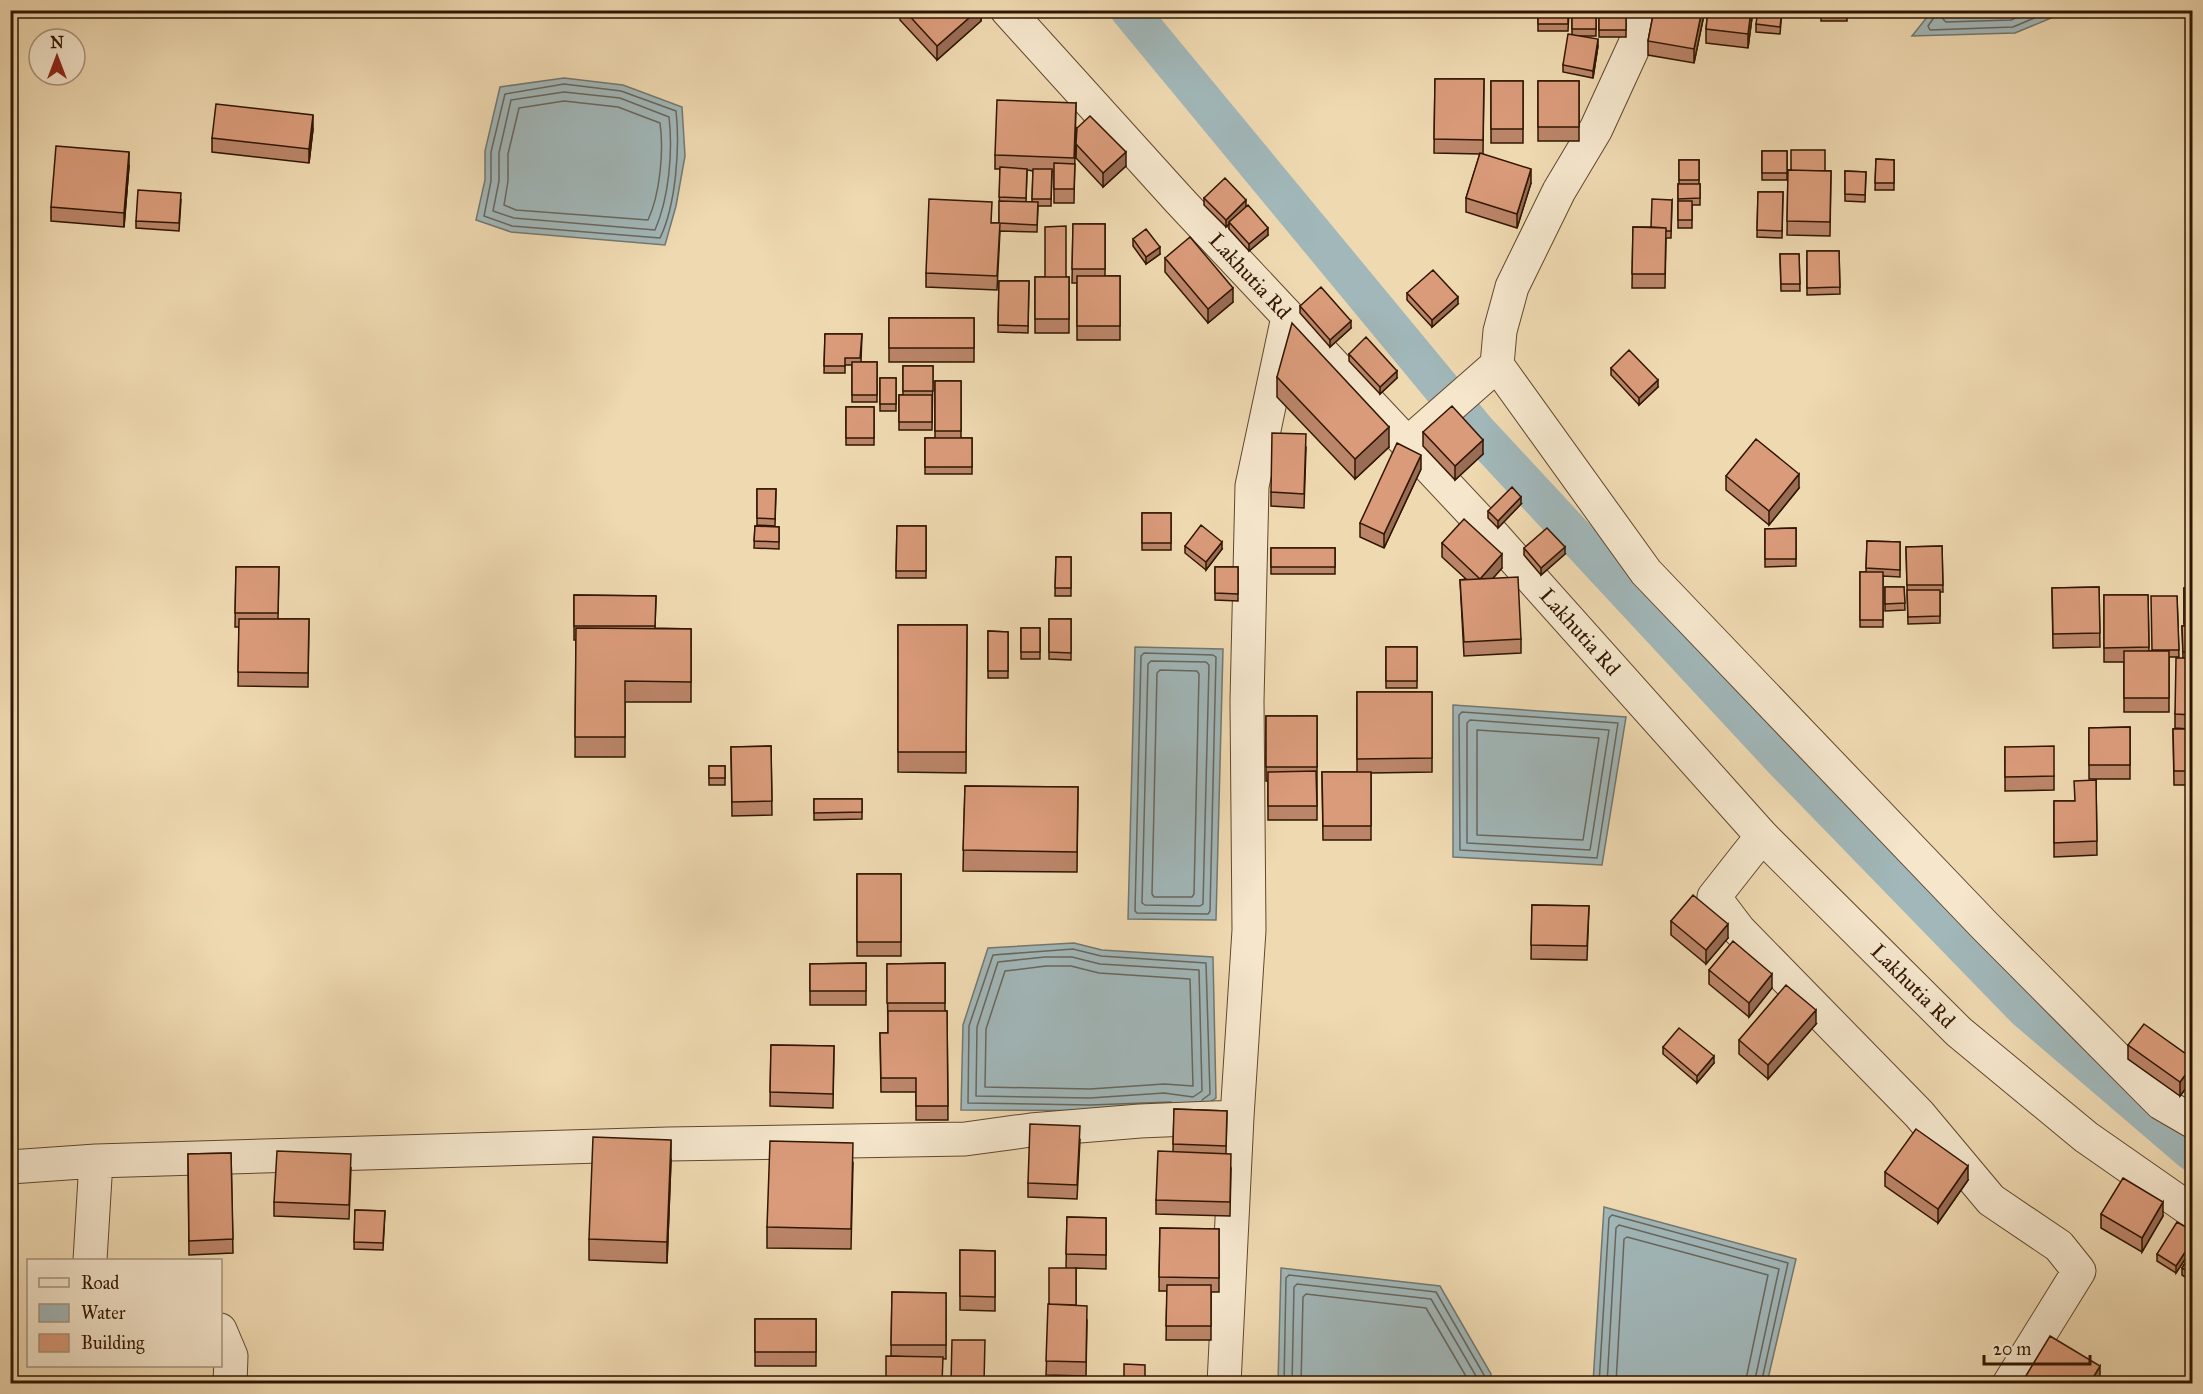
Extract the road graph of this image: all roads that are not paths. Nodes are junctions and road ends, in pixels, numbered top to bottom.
1 (1007, 10) edge
2 (1645, 10) edge
3 (1288, 317) junction
4 (1490, 370) junction
5 (1407, 444) junction
6 (1762, 836) junction
7 (1237, 1117) junction
8 (2193, 1121) edge
9 (96, 1161) junction
10 (10, 1167) edge
11 (2193, 1211) edge
12 (90, 1259) edge
13 (222, 1335) edge
14 (230, 1383) edge
15 (1224, 1383) edge
16 (2009, 1383) edge

1 - 3 street, Lakhutia Rd
2 - 4 street
3 - 5 street, Lakhutia Rd
3 - 7 street
4 - 5 street
4 - 8 street
5 - 6 street, Lakhutia Rd
6 - 11 street, Lakhutia Rd
6 - 16 street
7 - 9 street
7 - 15 street
9 - 10 street
9 - 12 street
13 - 14 street

